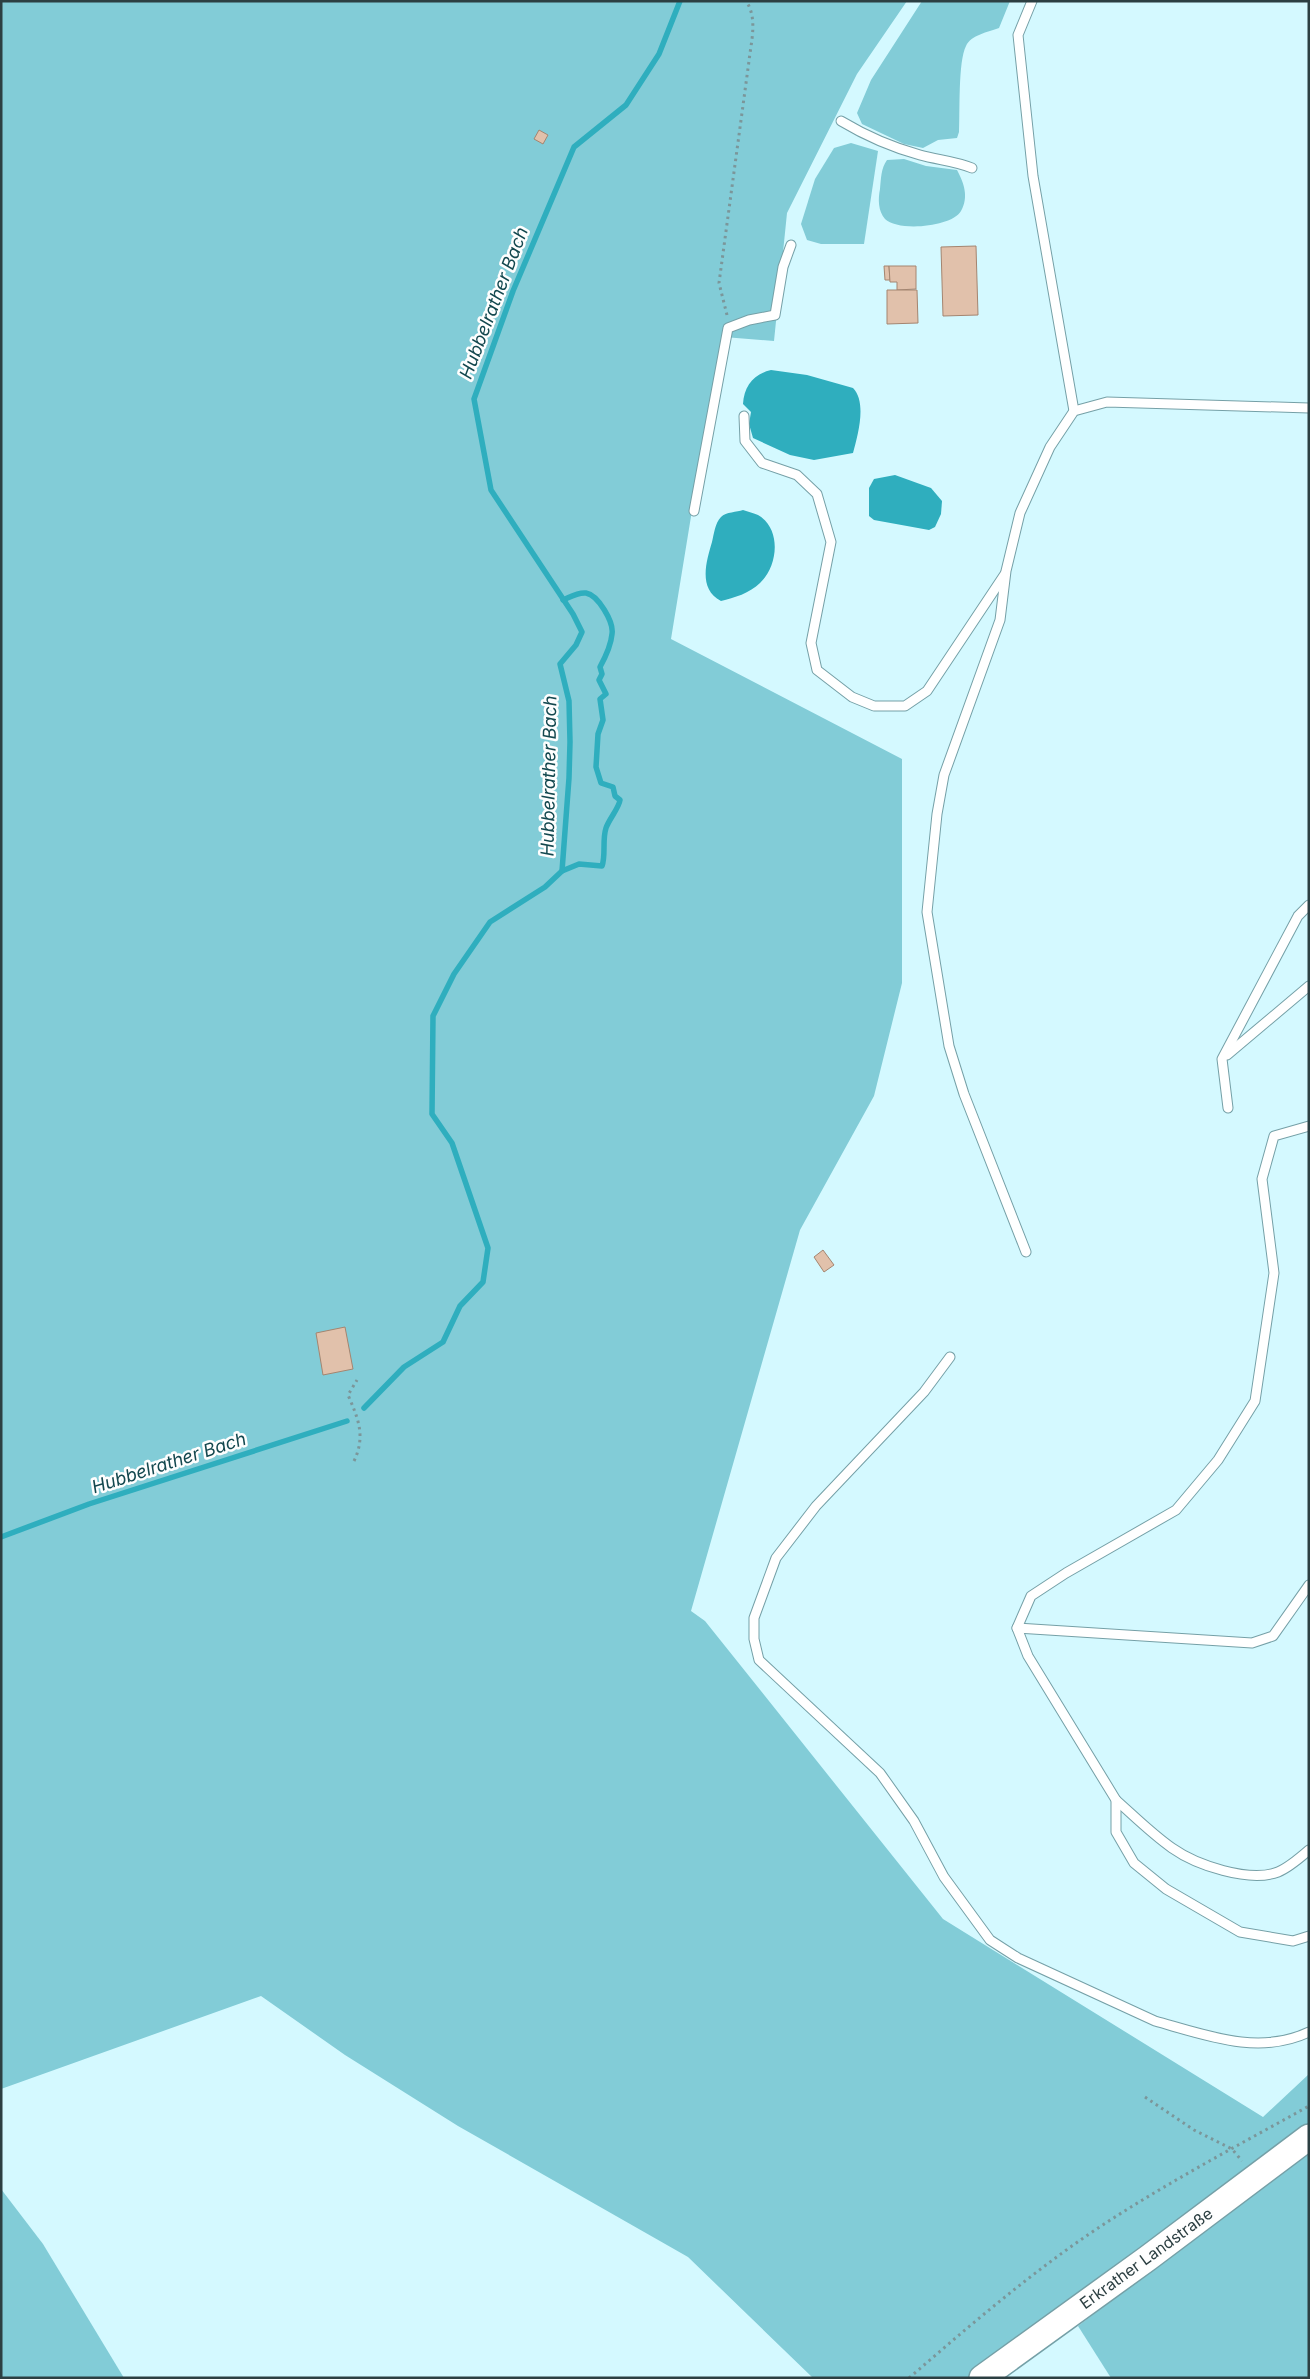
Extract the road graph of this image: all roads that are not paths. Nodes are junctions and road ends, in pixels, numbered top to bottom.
1 (1032, 1) edge
2 (841, 121) dead end
3 (972, 168) dead end
4 (791, 245) dead end
5 (1309, 408) edge
6 (1074, 411) junction
7 (744, 416) dead end
8 (694, 512) dead end
9 (1006, 571) junction
10 (1309, 905) edge
11 (1309, 986) edge
12 (1222, 1059) junction
13 (1228, 1108) dead end
14 (1309, 1126) edge
15 (1026, 1252) dead end
16 (950, 1358) dead end
17 (1309, 1585) edge
18 (1018, 1628) junction
19 (1116, 1800) junction
20 (1309, 1850) edge
21 (1309, 1936) edge
22 (1309, 2032) edge
23 (1309, 2137) edge
24 (982, 2378) edge

1 - 6 lane
2 - 3 lane
4 - 8 lane
5 - 6 lane
6 - 9 lane
7 - 9 lane
9 - 15 lane
10 - 12 lane
11 - 12 lane
12 - 13 lane
14 - 18 lane
16 - 22 lane
17 - 18 lane
18 - 19 lane
19 - 20 lane
19 - 21 lane
23 - 24 street, Erkrather Landstraße

